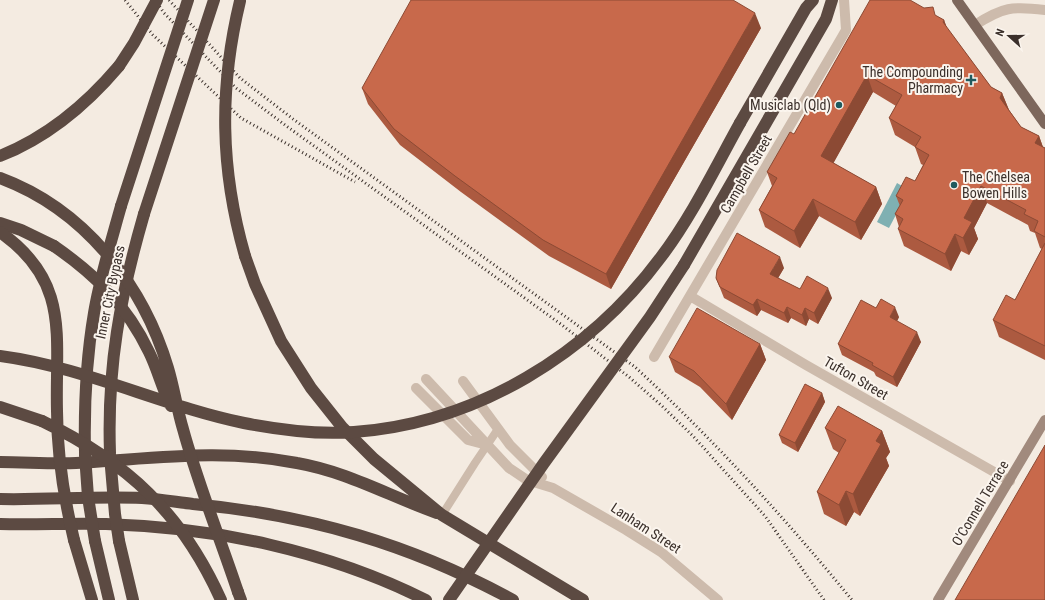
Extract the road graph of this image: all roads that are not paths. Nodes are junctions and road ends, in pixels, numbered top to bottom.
1 (157, 0) edge
2 (188, 0) edge
3 (214, 0) edge
4 (813, 0) edge
5 (832, 0) edge
6 (844, 0) edge
7 (957, 0) edge
8 (240, 1) edge
9 (1045, 10) edge
10 (975, 25) junction
11 (1045, 124) edge
12 (0, 156) edge
13 (0, 178) edge
14 (0, 223) edge
15 (0, 232) edge
16 (690, 296) junction
17 (0, 356) edge
18 (654, 357) dead end
19 (426, 379) dead end
20 (463, 381) dead end
21 (416, 388) dead end
22 (0, 407) edge
23 (1045, 420) edge
24 (498, 429) junction
25 (183, 430) junction
26 (486, 445) junction
27 (0, 462) edge
28 (1010, 481) junction
29 (553, 488) junction
30 (0, 499) edge
31 (442, 515) junction
32 (0, 524) edge
33 (92, 600) edge
34 (109, 600) edge
35 (133, 600) edge
36 (221, 600) edge
37 (241, 600) edge
38 (426, 600) edge
39 (449, 600) edge
40 (513, 600) edge
41 (583, 600) edge
42 (718, 600) edge
43 (938, 600) edge

1 - 12 highway, bridge
2 - 34 highway, Inner City Bypass, bridge
3 - 35 highway, Inner City Bypass, bridge
4 - 17 highway, bridge
5 - 39 highway, bridge
6 - 16 street, Campbell Street
7 - 10 main road
8 - 31 highway, bridge
9 - 10 street
10 - 11 main road
13 - 25 highway, bridge
14 - 25 highway, bridge
15 - 33 highway, bridge
16 - 18 street, Campbell Street
16 - 28 street, Tufton Street
19 - 26 street, Lanham Street
20 - 24 street, Lanham Street
21 - 26 street, Lanham Street
22 - 36 highway, bridge
23 - 28 main road, O'Connell Terrace
24 - 26 lane
24 - 29 street, Lanham Street
25 - 37 highway, bridge
26 - 29 street, Lanham Street
26 - 31 lane
27 - 31 highway
28 - 43 main road, O'Connell Terrace
29 - 42 street, Lanham Street
30 - 40 highway
31 - 41 highway
32 - 38 highway

